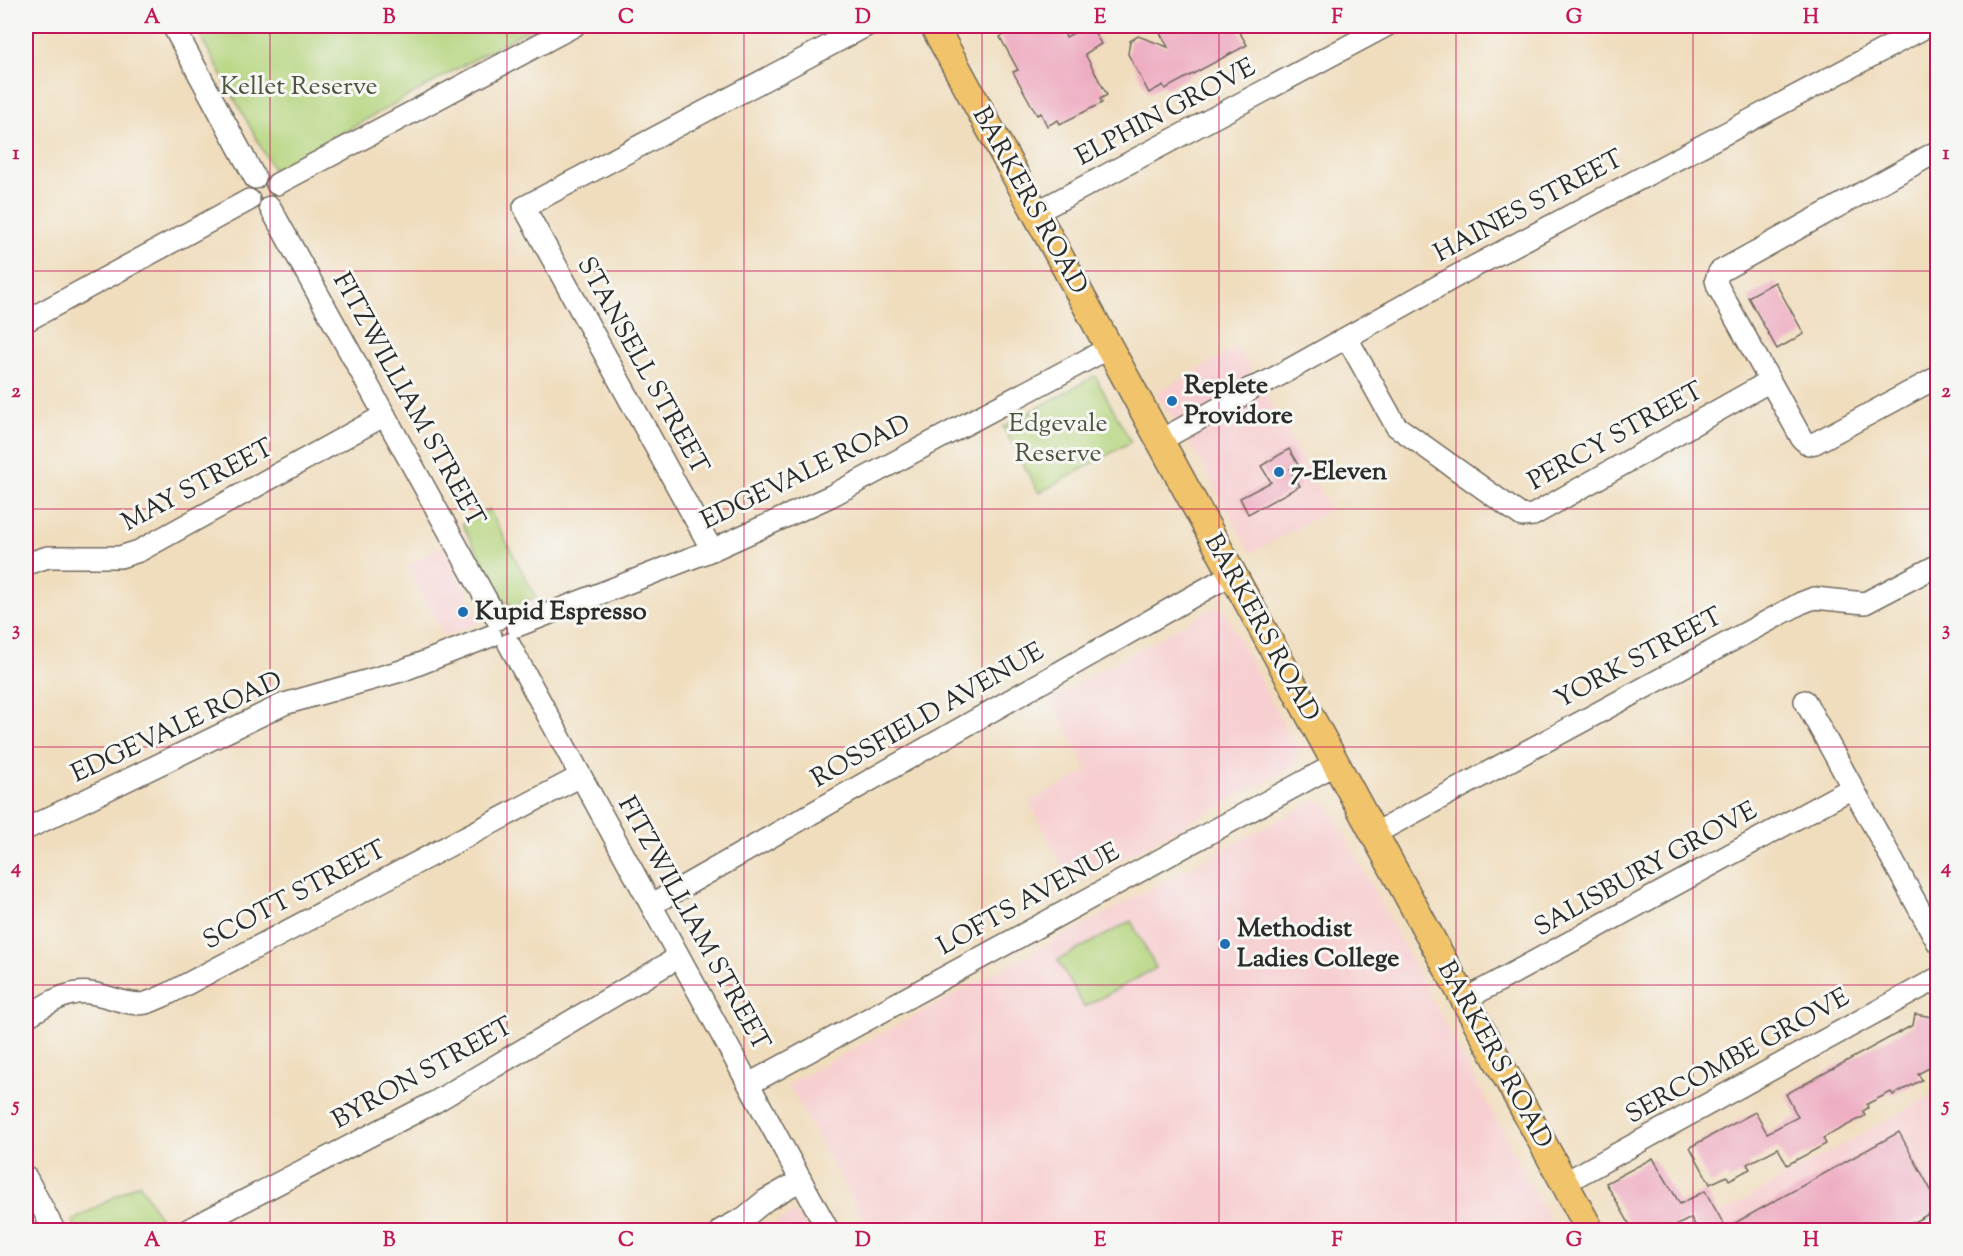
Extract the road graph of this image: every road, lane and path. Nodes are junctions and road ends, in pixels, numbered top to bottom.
1 (173, 26) edge
2 (574, 26) edge
3 (866, 26) edge
4 (933, 26) edge
5 (1386, 26) edge
6 (1928, 26) edge
7 (1938, 151) edge
8 (255, 178) junction
9 (278, 184) junction
10 (249, 200) junction
11 (270, 207) junction
12 (1035, 213) junction
13 (26, 321) edge
14 (1347, 338) junction
15 (1109, 348) junction
16 (1938, 378) edge
17 (1770, 381) junction
18 (385, 415) junction
19 (1159, 441) junction
20 (712, 550) junction
21 (26, 564) edge
22 (1938, 565) edge
23 (1232, 574) junction
24 (504, 631) junction
25 (1805, 701) dead end
26 (1336, 764) junction
27 (581, 776) junction
28 (1852, 788) junction
29 (26, 829) edge
30 (1374, 834) junction
31 (651, 905) junction
32 (1938, 943) edge
33 (679, 957) junction
34 (1938, 978) edge
35 (1464, 1000) junction
36 (26, 1017) edge
37 (749, 1084) junction
38 (26, 1177) edge
39 (1564, 1183) junction
40 (804, 1186) junction
41 (54, 1230) edge
42 (188, 1230) edge
43 (721, 1230) edge
44 (828, 1230) edge
45 (1590, 1230) edge

1 - 8 street
2 - 9 street
3 - 20 street, STANSELL STREET
4 - 12 main road, BARKERS ROAD
5 - 12 street, ELPHIN GROVE
6 - 14 street, HAINES STREET
7 - 17 street
8 - 9 street
8 - 10 street
9 - 11 street
10 - 11 street
10 - 13 street
11 - 18 street, FITZWILLIAM STREET
12 - 15 main road, BARKERS ROAD
14 - 17 street, PERCY STREET
14 - 19 street, HAINES STREET
15 - 19 main road, BARKERS ROAD
15 - 20 street, EDGEVALE ROAD
16 - 17 street
18 - 21 street, MAY STREET
18 - 24 street, FITZWILLIAM STREET
19 - 23 main road, BARKERS ROAD
20 - 24 street, EDGEVALE ROAD
22 - 30 street, YORK STREET
23 - 26 main road, BARKERS ROAD
23 - 31 street, ROSSFIELD AVENUE
24 - 27 street, FITZWILLIAM STREET
24 - 29 street, EDGEVALE ROAD
25 - 28 street
26 - 30 main road, BARKERS ROAD
26 - 37 street, LOFTS AVENUE
27 - 31 street, FITZWILLIAM STREET
27 - 36 street, SCOTT STREET
28 - 32 street
28 - 35 street, SALISBURY GROVE
30 - 35 main road, BARKERS ROAD
31 - 33 street, FITZWILLIAM STREET
33 - 37 street, FITZWILLIAM STREET
33 - 42 street, BYRON STREET
34 - 39 street, SERCOMBE GROVE
35 - 39 main road, BARKERS ROAD
37 - 40 street, FITZWILLIAM STREET
38 - 41 street
39 - 45 main road, BARKERS ROAD
40 - 43 street
40 - 44 street, FITZWILLIAM STREET

